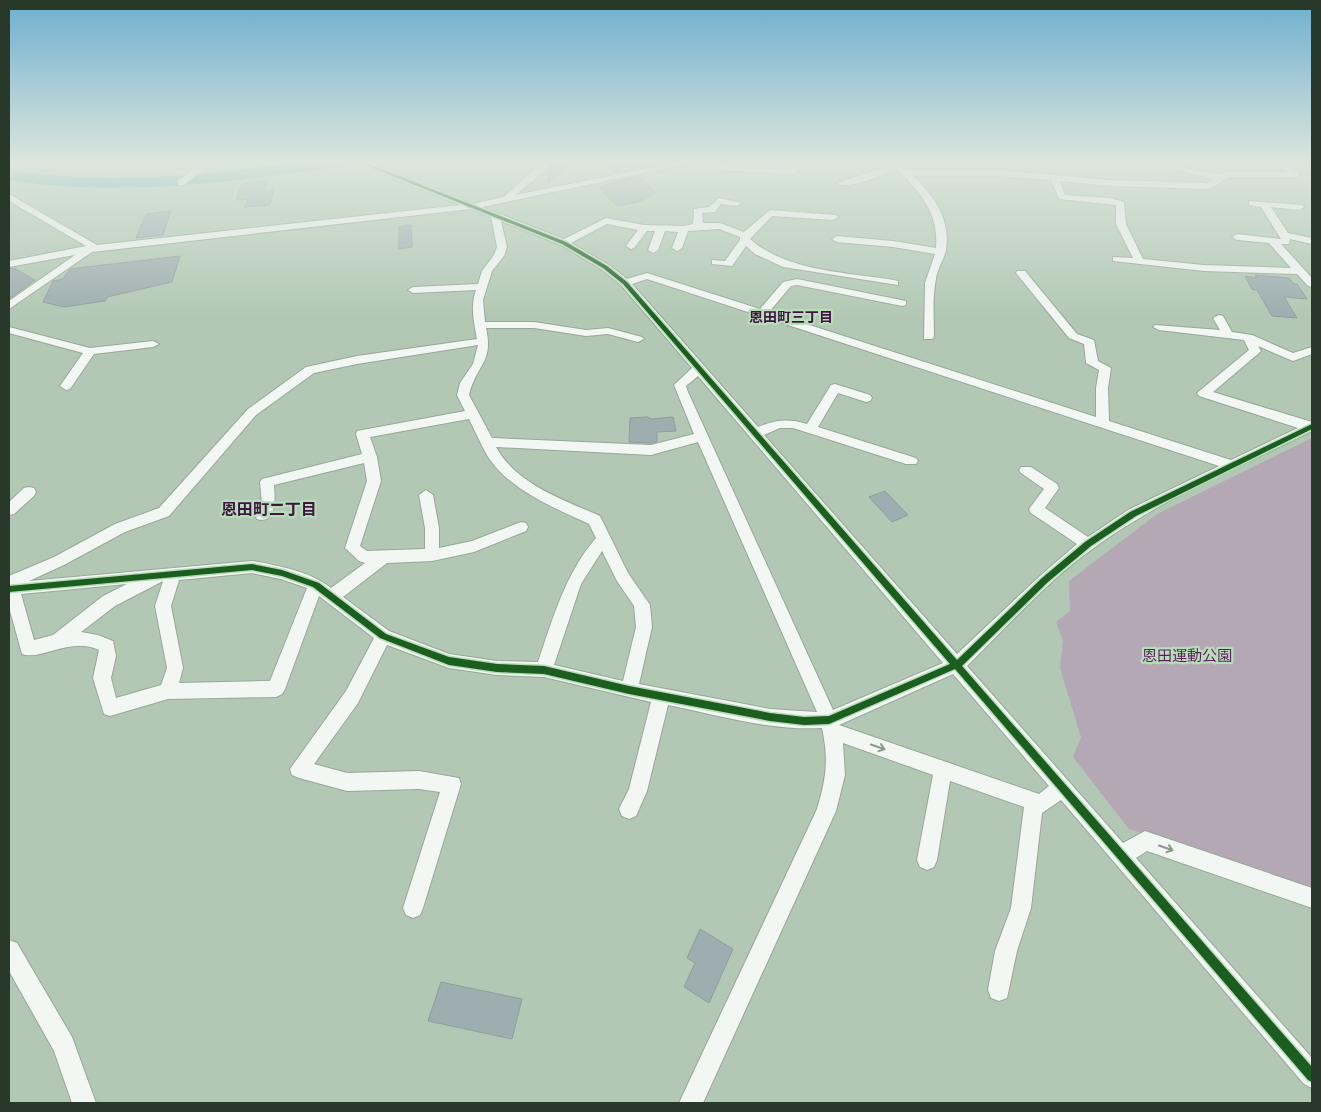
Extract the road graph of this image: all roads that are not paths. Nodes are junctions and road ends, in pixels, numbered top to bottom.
1 (37, 213) edge
2 (412, 213) edge
3 (492, 213) edge
4 (697, 213) edge
5 (939, 213) edge
6 (1119, 213) edge
7 (1270, 213) edge
8 (495, 214) junction
9 (833, 217) dead end
10 (698, 226) junction
11 (644, 228) junction
12 (661, 229) junction
13 (684, 229) junction
14 (1285, 235) junction
15 (1237, 237) dead end
16 (745, 238) junction
17 (837, 239) dead end
18 (1312, 241) edge
19 (1273, 242) junction
20 (564, 243) junction
21 (631, 246) dead end
22 (677, 248) dead end
23 (88, 249) junction
24 (652, 250) dead end
25 (940, 252) junction
26 (1138, 258) dead end
27 (1117, 259) dead end
28 (716, 262) dead end
29 (9, 264) edge
30 (1298, 271) junction
31 (1021, 274) dead end
32 (854, 276) junction
33 (625, 283) junction
34 (894, 283) dead end
35 (1312, 284) edge
36 (482, 287) junction
37 (413, 290) dead end
38 (848, 292) junction
39 (902, 303) dead end
40 (9, 306) edge
41 (762, 313) junction
42 (1219, 318) dead end
43 (481, 325) junction
44 (1159, 327) dead end
45 (9, 330) edge
46 (1227, 334) junction
47 (928, 337) dead end
48 (1248, 337) junction
49 (638, 339) dead end
50 (484, 341) junction
51 (153, 344) dead end
52 (1312, 350) edge
53 (90, 351) junction
54 (700, 368) junction
55 (66, 386) dead end
56 (866, 398) dead end
57 (473, 414) junction
58 (1103, 423) junction
59 (1311, 426) edge
60 (810, 429) junction
61 (756, 433) junction
62 (701, 437) junction
63 (488, 442) junction
64 (370, 457) junction
65 (911, 461) dead end
66 (1231, 465) junction
67 (1026, 470) dead end
68 (28, 492) dead end
69 (426, 495) dead end
70 (9, 510) edge
71 (262, 515) dead end
72 (521, 527) dead end
73 (604, 539) junction
74 (1088, 544) junction
75 (432, 555) junction
76 (384, 557) junction
77 (165, 576) junction
78 (316, 585) junction
79 (10, 587) edge
80 (331, 597) junction
81 (383, 636) junction
82 (59, 640) junction
83 (958, 664) junction
84 (544, 670) junction
85 (629, 690) junction
86 (168, 691) junction
87 (661, 696) junction
88 (830, 726) junction
89 (943, 770) junction
90 (1063, 787) junction
91 (1034, 802) junction
92 (629, 809) dead end
93 (1123, 855) junction
94 (926, 860) dead end
95 (1311, 903) edge
96 (413, 908) dead end
97 (9, 951) edge
98 (999, 990) dead end
99 (1312, 1076) edge
100 (84, 1103) edge
101 (691, 1103) edge

1 - 23 street
2 - 23 street
3 - 8 street
4 - 10 street
5 - 25 street
6 - 26 street
7 - 14 street
8 - 20 street
8 - 36 street
9 - 16 street
10 - 13 street
10 - 16 street
11 - 12 street
11 - 20 street
11 - 21 street
12 - 13 street
12 - 24 street
13 - 22 street
14 - 18 street
14 - 19 street
15 - 19 street
16 - 28 street
16 - 32 street
17 - 25 street
19 - 30 street
20 - 33 street
23 - 29 street
23 - 40 street
25 - 47 street
27 - 30 street
30 - 35 street
31 - 58 street
32 - 34 street
32 - 38 street
33 - 41 street
33 - 54 street
36 - 37 street
36 - 43 street
38 - 39 street
38 - 41 street
41 - 58 street
42 - 46 street
43 - 49 street
43 - 50 street
44 - 46 street
45 - 53 street
46 - 48 street
48 - 52 street
48 - 59 street
50 - 57 street
50 - 79 street
51 - 53 street
53 - 55 street
54 - 61 street
54 - 62 street
56 - 60 street
57 - 63 street
57 - 64 street
58 - 66 street
59 - 66 street
60 - 61 street
60 - 65 street
61 - 83 street
62 - 63 street
62 - 88 street
63 - 73 street
64 - 71 street
64 - 76 street
66 - 74 street
67 - 74 street
68 - 70 street
69 - 75 street
72 - 75 street
73 - 84 street
73 - 85 street
74 - 83 street
75 - 76 street
76 - 80 street
77 - 78 street
77 - 79 street
77 - 82 street
77 - 86 street
78 - 80 street
78 - 86 street
79 - 82 street
80 - 81 street
81 - 84 street
81 - 96 street
82 - 86 street
83 - 88 street
83 - 90 street
84 - 85 street
85 - 87 street
87 - 88 street
87 - 92 street
88 -> 89 street
88 - 101 street
89 - 91 street
89 - 94 street
90 - 91 street
90 - 93 street
91 - 98 street
93 -> 95 street
93 - 99 street
97 - 100 street

